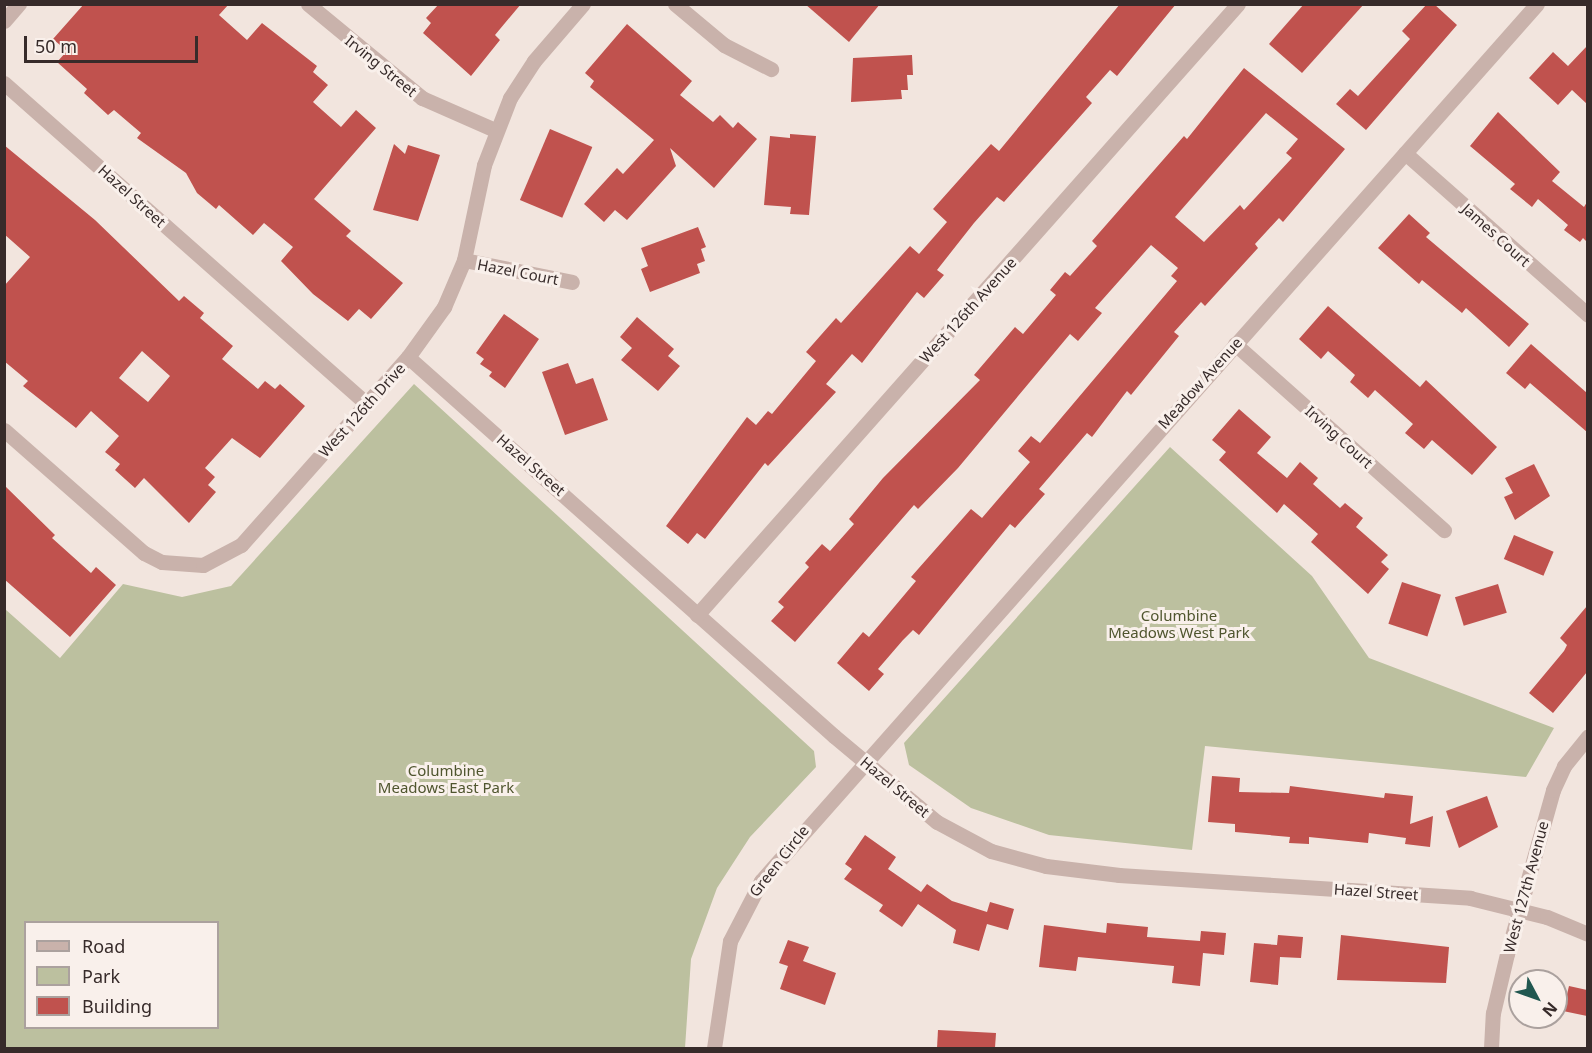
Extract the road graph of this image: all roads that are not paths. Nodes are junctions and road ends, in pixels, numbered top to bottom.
1 (19, 4) edge
2 (308, 4) edge
3 (584, 4) edge
4 (675, 4) edge
5 (1238, 4) edge
6 (1537, 4) edge
7 (4, 21) edge
8 (771, 69) dead end
9 (4, 83) edge
10 (495, 130) junction
11 (1405, 153) junction
12 (464, 260) junction
13 (572, 282) dead end
14 (1587, 315) edge
15 (1235, 344) junction
16 (408, 357) junction
17 (367, 404) junction
18 (4, 430) edge
19 (1444, 530) dead end
20 (697, 615) junction
21 (1587, 736) edge
22 (864, 761) junction
23 (1519, 910) junction
24 (1587, 934) edge
25 (714, 1048) edge
26 (1491, 1048) edge

1 - 7 street
2 - 10 street, Irving Street
3 - 10 street, West 126th Drive
4 - 8 street
5 - 20 street, West 126th Avenue
6 - 11 street, Meadow Avenue
9 - 17 street, Hazel Street
10 - 12 street, West 126th Drive
11 - 14 street, James Court
11 - 15 street, Meadow Avenue
12 - 13 street, Hazel Court
12 - 16 street, West 126th Drive
15 - 19 street, Irving Court
15 - 22 street, Meadow Avenue
16 - 17 street, West 126th Drive
16 - 20 street, Hazel Street
17 - 18 street, West 126th Drive
20 - 22 street, Hazel Street
21 - 23 street, West 127th Avenue
22 - 23 street, Hazel Street
22 - 25 street, Green Circle
23 - 24 street, Hazel Street
23 - 26 street, West 127th Avenue

